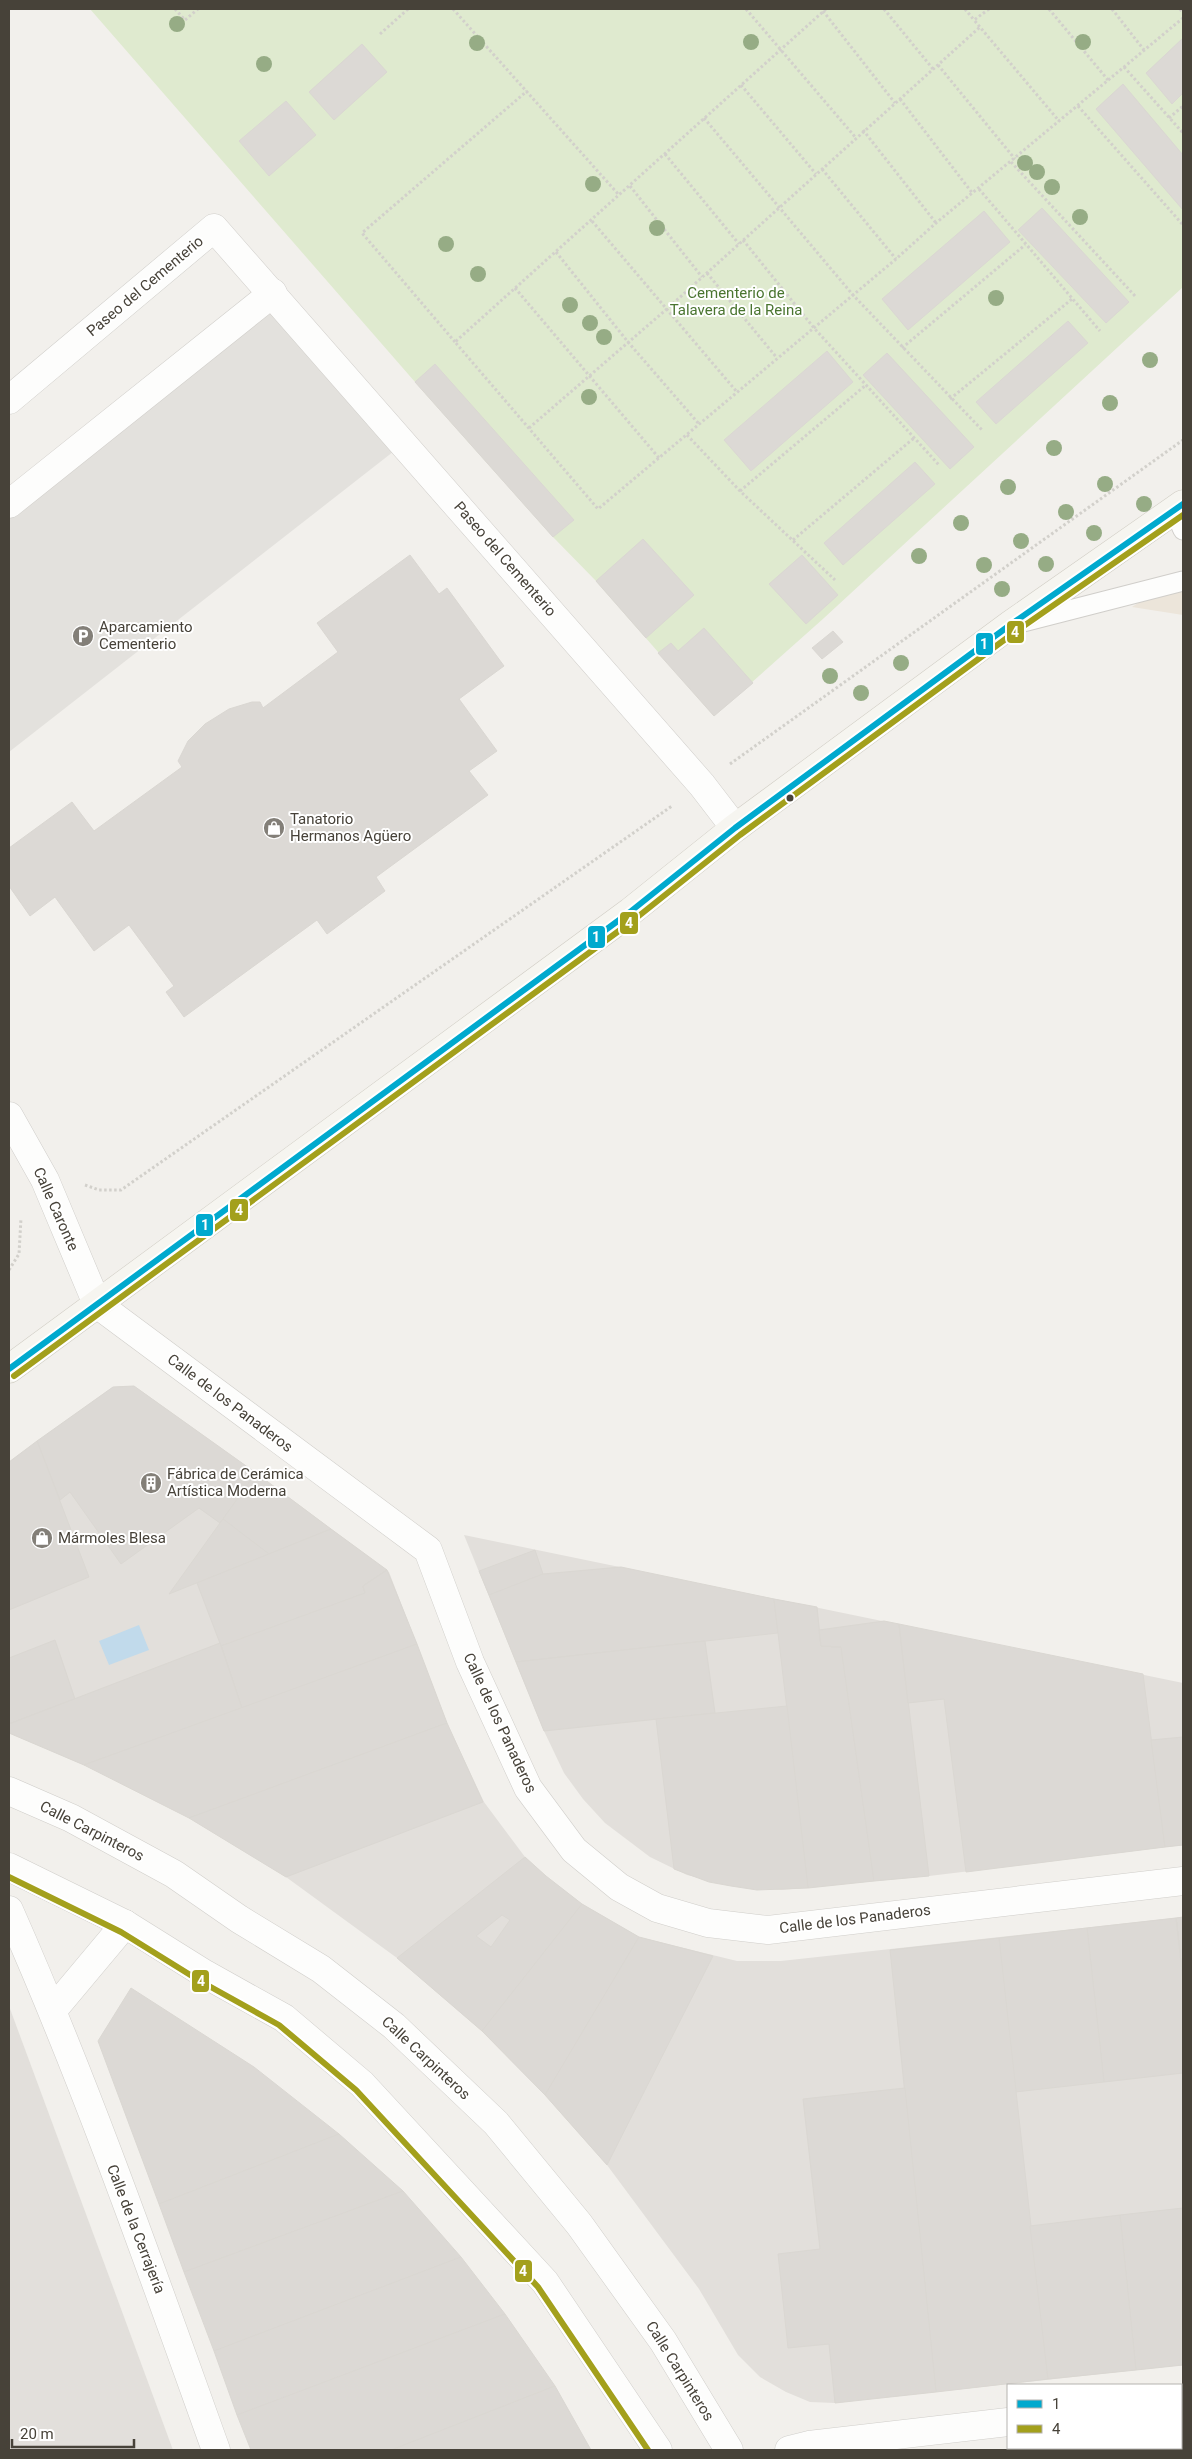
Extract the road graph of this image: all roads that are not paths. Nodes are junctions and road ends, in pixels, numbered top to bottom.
1 (273, 292) junction
2 (9, 400) edge
3 (9, 504) edge
4 (1180, 515) edge
5 (1183, 581) edge
6 (1010, 625) junction
7 (735, 828) junction
8 (9, 1116) edge
9 (97, 1304) junction
10 (9, 1369) edge
11 (9, 1791) edge
12 (9, 1867) edge
13 (1183, 1881) edge
14 (9, 1910) edge
15 (125, 1924) junction
16 (53, 2010) junction
17 (1007, 2422) edge
18 (216, 2450) edge
19 (658, 2450) edge
20 (729, 2450) edge
21 (789, 2450) edge

1 - 2 street, Paseo del Cementerio
1 - 3 street
1 - 7 street, Paseo del Cementerio
4 - 6 main road
5 - 6 lane
6 - 7 main road
7 - 9 main road
8 - 9 street, Calle Caronte
9 - 10 main road
9 - 13 street, Calle de los Panaderos
11 - 20 street, Calle Carpinteros
12 - 15 street
14 - 16 street, Calle de la Cerrajería
15 - 16 street
15 - 19 street
16 - 18 street, Calle de la Cerrajería
17 - 21 street

